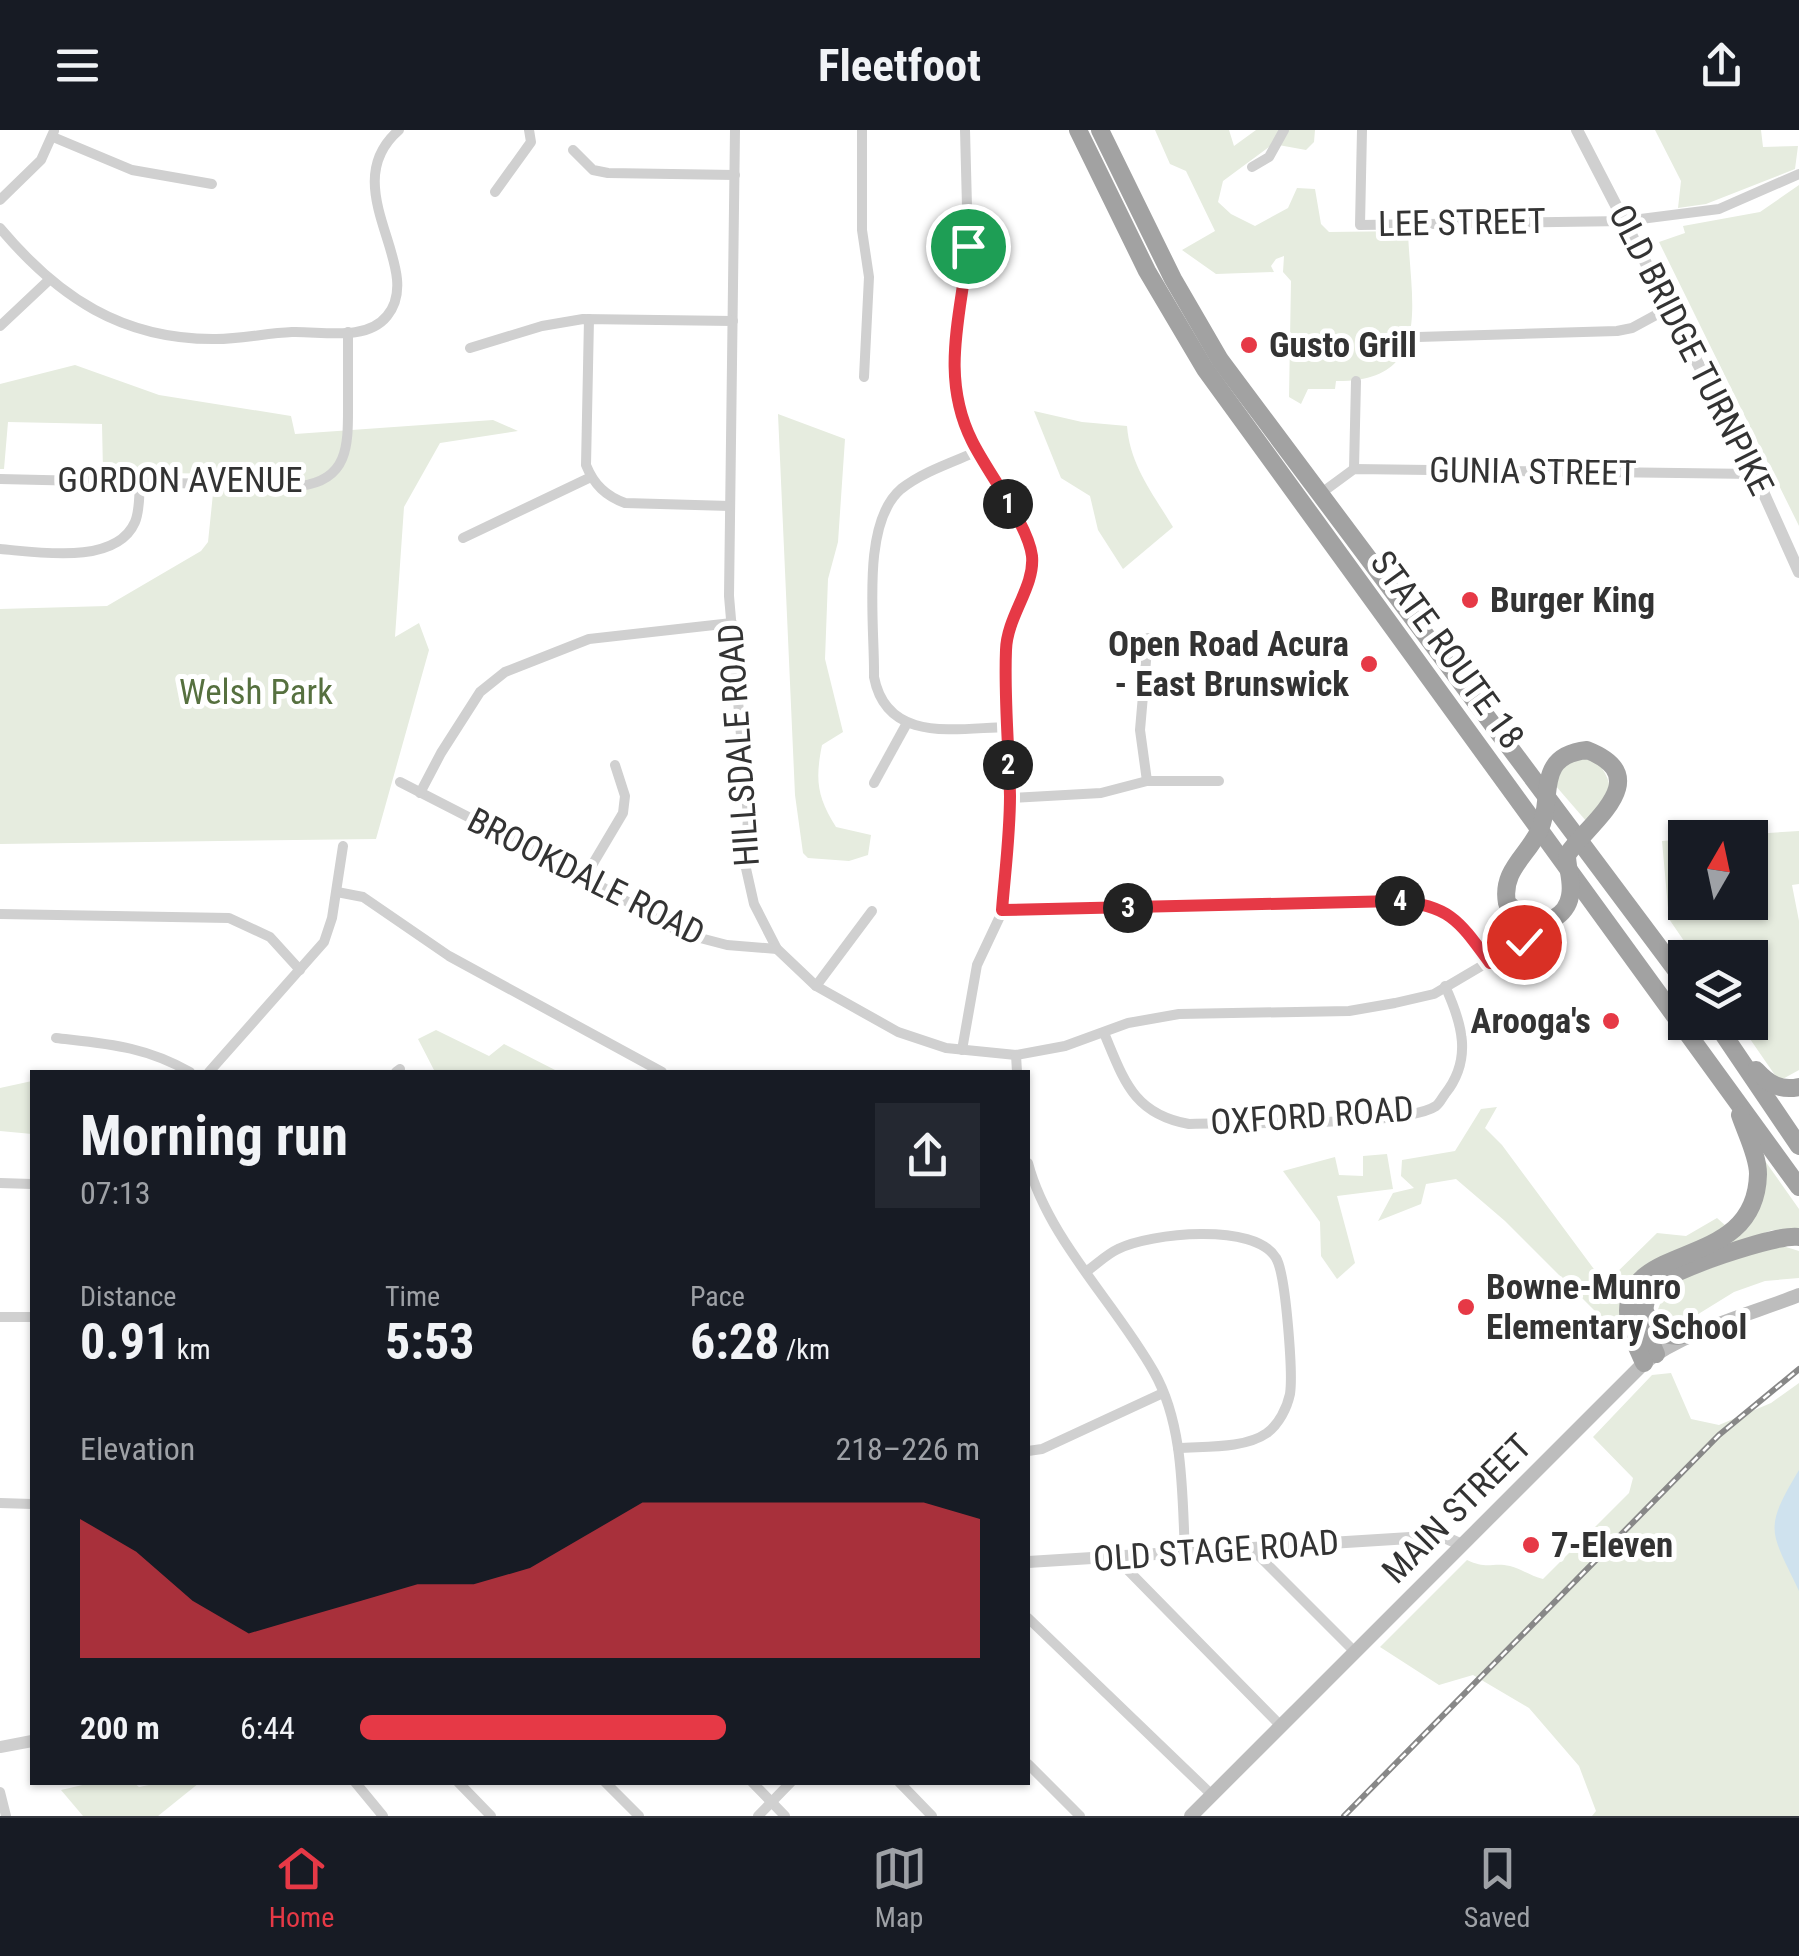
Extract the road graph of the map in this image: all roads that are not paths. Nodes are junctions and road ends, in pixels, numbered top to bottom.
1 (399, 130) edge
2 (529, 130) edge
3 (735, 130) edge
4 (862, 130) edge
5 (964, 130) edge
6 (1078, 130) edge
7 (1100, 130) edge
8 (1118, 130) edge
9 (1284, 130) edge
10 (1362, 130) edge
11 (1577, 130) edge
12 (53, 133) edge
13 (573, 150) dead end
14 (1252, 167) dead end
15 (1799, 174) edge
16 (734, 175) junction
17 (212, 184) dead end
18 (495, 192) dead end
19 (1132, 195) junction
20 (0, 200) edge
21 (1625, 221) junction
22 (0, 228) edge
23 (49, 280) junction
24 (1666, 308) junction
25 (589, 320) junction
26 (732, 321) junction
27 (0, 326) edge
28 (348, 332) junction
29 (1418, 338) dead end
30 (470, 348) dead end
31 (864, 377) dead end
32 (1356, 381) dead end
33 (978, 451) junction
34 (1354, 469) junction
35 (1755, 474) junction
36 (591, 477) junction
37 (0, 479) edge
38 (140, 482) junction
39 (1320, 494) junction
40 (730, 506) junction
41 (464, 538) dead end
42 (0, 549) edge
43 (1799, 572) edge
44 (732, 623) junction
45 (1148, 638) dead end
46 (907, 723) junction
47 (1007, 727) junction
48 (616, 766) dead end
49 (1147, 781) junction
50 (1219, 781) dead end
51 (400, 782) dead end
52 (874, 783) dead end
53 (420, 793) junction
54 (1544, 796) junction
55 (1010, 798) junction
56 (1539, 832) junction
57 (1576, 840) junction
58 (344, 846) dead end
59 (1566, 869) junction
60 (585, 877) junction
61 (337, 892) junction
62 (1507, 902) junction
63 (1002, 910) junction
64 (872, 911) dead end
65 (0, 914) edge
66 (1548, 924) junction
67 (1607, 924) junction
68 (1527, 940) junction
69 (778, 950) junction
70 (1668, 960) edge
71 (1490, 963) junction
72 (300, 970) junction
73 (816, 986) junction
74 (1445, 986) junction
75 (1104, 1033) junction
76 (56, 1038) dead end
77 (1728, 1040) edge
78 (1730, 1043) junction
79 (962, 1050) junction
80 (1016, 1055) junction
81 (187, 1070) edge
82 (211, 1070) edge
83 (658, 1070) edge
84 (1018, 1070) edge
85 (1799, 1087) edge
86 (1733, 1096) junction
87 (1799, 1146) edge
88 (1030, 1168) edge
89 (0, 1183) edge
90 (30, 1184) edge
91 (1799, 1186) edge
92 (1799, 1237) edge
93 (1087, 1272) junction
94 (1799, 1295) edge
95 (1645, 1313) junction
96 (0, 1317) edge
97 (30, 1317) edge
98 (1706, 1331) junction
99 (1650, 1358) junction
100 (1163, 1394) junction
101 (1178, 1448) junction
102 (1030, 1451) edge
103 (0, 1504) edge
104 (30, 1504) edge
105 (1462, 1545) junction
106 (1251, 1548) junction
107 (1185, 1552) junction
108 (1116, 1558) junction
109 (1030, 1562) edge
110 (1030, 1620) edge
111 (1355, 1652) junction
112 (1282, 1726) junction
113 (30, 1741) edge
114 (0, 1748) edge
115 (1030, 1766) edge
116 (358, 1785) edge
117 (461, 1785) edge
118 (608, 1785) edge
119 (755, 1785) edge
120 (788, 1785) edge
121 (901, 1785) edge
122 (0, 1792) edge
123 (1212, 1795) junction
124 (772, 1802) junction
125 (6, 1816) edge
126 (384, 1816) edge
127 (491, 1816) edge
128 (639, 1816) edge
129 (758, 1816) edge
130 (785, 1816) edge
131 (932, 1816) edge
132 (1080, 1816) edge
133 (1190, 1816) edge

1 - 28 street
2 - 18 street
3 - 16 street, HILLSDALE ROAD
4 - 31 street
5 - 33 street
6 - 56 highway, STATE ROUTE 18
7 - 19 highway, STATE ROUTE 18
8 - 19 highway
9 - 14 street
10 - 21 street, LEE STREET
11 - 21 street, OLD BRIDGE TURNPIKE
12 - 17 street
12 - 20 street
13 - 16 street
15 - 21 street, LEE STREET
16 - 26 street, HILLSDALE ROAD
19 - 39 highway, STATE ROUTE 18
21 - 24 street, OLD BRIDGE TURNPIKE
22 - 23 street
23 - 27 street
23 - 28 street
24 - 29 street
24 - 35 street, OLD BRIDGE TURNPIKE
25 - 26 street
25 - 30 street
25 - 36 street
26 - 40 street, HILLSDALE ROAD
28 - 38 street, GORDON AVENUE
32 - 34 street
33 - 46 street
33 - 47 street
34 - 35 street, GUNIA STREET
34 - 39 street
35 - 43 street, OLD BRIDGE TURNPIKE
36 - 40 street
36 - 41 street
37 - 38 street, GORDON AVENUE
38 - 42 street
39 - 54 highway, STATE ROUTE 18
40 - 44 street, HILLSDALE ROAD
44 - 53 street
44 - 69 street, HILLSDALE ROAD
45 - 49 street
46 - 47 street
46 - 52 street
47 - 55 street
48 - 60 street
49 - 50 street
49 - 55 street
51 - 53 street, BROOKDALE ROAD
53 - 60 street, BROOKDALE ROAD
54 - 56 highway
54 - 57 highway, STATE ROUTE 18
54 - 57 highway
55 - 63 street
56 - 59 highway, STATE ROUTE 18
56 - 62 highway
57 - 59 highway
57 - 70 highway, STATE ROUTE 18
58 - 61 street
59 - 66 highway
59 - 67 highway, STATE ROUTE 18
60 - 69 street, BROOKDALE ROAD
61 - 72 street
61 - 83 street
62 - 66 highway
62 - 68 highway
63 - 71 street
63 - 79 street
64 - 73 street
65 - 72 street
66 - 67 highway
66 - 68 street, HILLSDALE ROAD
67 - 86 highway, STATE ROUTE 18
68 - 71 street, HILLSDALE ROAD
69 - 73 street, HILLSDALE ROAD
71 - 74 street, HILLSDALE ROAD
72 - 82 street
73 - 79 street, HILLSDALE ROAD
74 - 75 street, HILLSDALE ROAD
74 - 75 street, OXFORD ROAD
75 - 80 street, HILLSDALE ROAD
76 - 81 street
77 - 78 highway
78 - 85 highway
78 - 87 highway
79 - 80 street, HILLSDALE ROAD
80 - 84 street
86 - 91 highway, STATE ROUTE 18
86 - 99 highway
88 - 93 street
89 - 90 street
92 - 95 highway
93 - 100 street
93 - 101 street
94 - 98 main road, MAIN STREET
95 - 98 highway
95 - 99 highway
96 - 97 street
98 - 99 main road, MAIN STREET
99 - 105 main road, MAIN STREET
100 - 101 street
100 - 102 street
101 - 107 street
103 - 104 street
105 - 106 street, OLD STAGE ROAD
105 - 111 main road, MAIN STREET
106 - 107 street, OLD STAGE ROAD
106 - 111 street
107 - 108 street, OLD STAGE ROAD
108 - 109 street, OLD STAGE ROAD
108 - 112 street
110 - 123 street
111 - 112 main road, MAIN STREET
112 - 123 main road, MAIN STREET
113 - 114 street
115 - 132 street
116 - 126 street
117 - 127 street
118 - 128 street
119 - 124 street
120 - 124 street
121 - 131 street
122 - 125 street
123 - 133 main road, MAIN STREET
124 - 129 street
124 - 130 street

